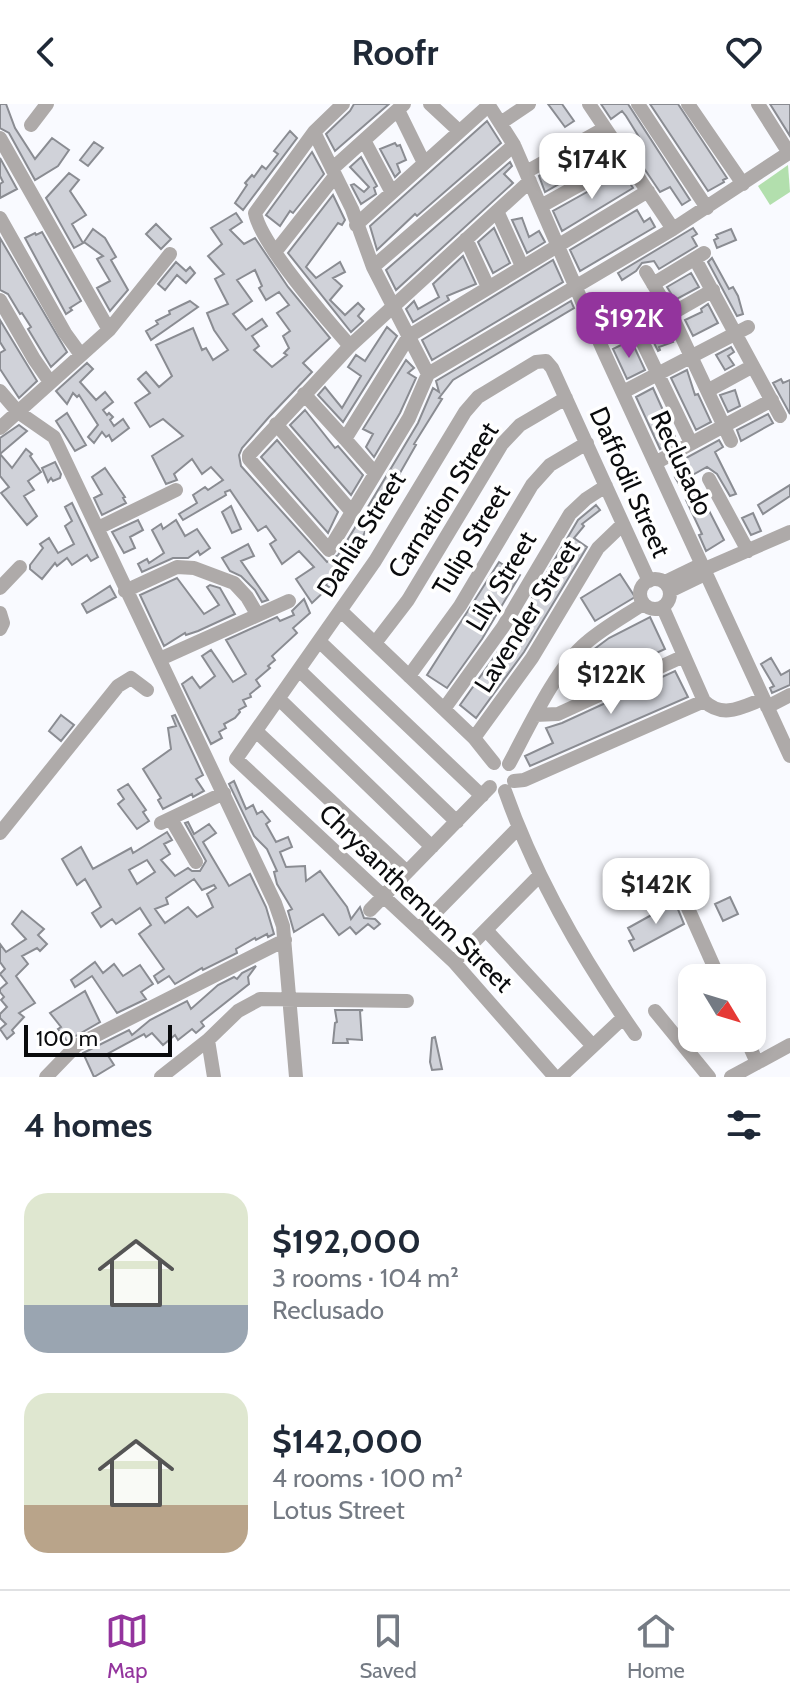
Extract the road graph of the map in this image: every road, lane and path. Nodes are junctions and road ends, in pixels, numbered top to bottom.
1 (47, 104) edge
2 (343, 104) edge
3 (430, 104) edge
4 (489, 104) edge
5 (529, 104) edge
6 (589, 104) edge
7 (638, 104) edge
8 (688, 104) edge
9 (758, 104) edge
10 (401, 107) edge
11 (502, 122) junction
12 (31, 125) dead end
13 (605, 128) junction
14 (459, 131) junction
15 (314, 132) junction
16 (0, 138) edge
17 (365, 142) junction
18 (514, 145) junction
19 (789, 152) edge
20 (626, 159) junction
21 (424, 163) junction
22 (334, 172) junction
23 (528, 176) junction
24 (743, 184) junction
25 (391, 191) junction
26 (648, 191) junction
27 (541, 206) junction
28 (707, 208) junction
29 (497, 211) junction
30 (0, 218) edge
31 (356, 225) junction
32 (673, 229) junction
33 (466, 239) junction
34 (558, 244) junction
35 (276, 251) junction
36 (170, 254) dead end
37 (522, 266) junction
38 (373, 267) junction
39 (576, 285) junction
40 (488, 287) junction
41 (713, 290) junction
42 (0, 300) edge
43 (393, 306) junction
44 (671, 314) junction
45 (109, 330) junction
46 (742, 330) junction
47 (409, 336) junction
48 (640, 337) dead end
49 (350, 346) junction
50 (81, 355) junction
51 (692, 356) junction
52 (546, 361) joint
53 (753, 366) junction
54 (428, 374) junction
55 (658, 374) junction
56 (50, 382) junction
57 (709, 390) junction
58 (0, 391) edge
59 (623, 392) junction
60 (304, 394) junction
61 (566, 398) junction
62 (772, 400) junction
63 (18, 412) junction
64 (780, 416) dead end
65 (276, 424) junction
66 (724, 426) junction
67 (0, 428) edge
68 (345, 439) junction
69 (731, 441) dead end
70 (587, 443) junction
71 (691, 443) junction
72 (655, 463) junction
73 (374, 472) junction
74 (709, 479) dead end
75 (606, 486) junction
76 (176, 490) dead end
77 (351, 511) junction
78 (623, 524) junction
79 (98, 528) junction
80 (790, 532) edge
81 (748, 551) junction
82 (20, 567) dead end
83 (705, 569) junction
84 (649, 581) junction
85 (667, 587) junction
86 (0, 588) edge
87 (125, 591) junction
88 (289, 601) dead end
89 (643, 604) junction
90 (663, 608) junction
91 (341, 611) junction
92 (0, 613) edge
93 (257, 614) junction
94 (0, 629) edge
95 (319, 641) junction
96 (375, 643) junction
97 (684, 656) junction
98 (160, 659) junction
99 (299, 670) junction
100 (409, 676) junction
101 (147, 690) dead end
102 (790, 695) edge
103 (279, 699) junction
104 (704, 701) junction
105 (765, 703) junction
106 (444, 709) junction
107 (535, 715) junction
108 (256, 731) junction
109 (474, 738) junction
110 (790, 756) edge
111 (236, 759) joint
112 (501, 764) junction
113 (510, 786) junction
114 (486, 792) junction
115 (224, 793) junction
116 (457, 822) junction
117 (518, 828) junction
118 (0, 833) edge
119 (432, 847) junction
120 (196, 862) dead end
121 (407, 872) junction
122 (540, 875) junction
123 (383, 897) junction
124 (687, 906) dead end
125 (370, 910) dead end
126 (420, 928) junction
127 (486, 930) junction
128 (285, 940) junction
129 (454, 962) junction
130 (713, 964) edge
131 (288, 998) junction
132 (407, 1001) dead end
133 (655, 1011) dead end
134 (623, 1018) junction
135 (635, 1034) dead end
136 (208, 1040) junction
137 (790, 1045) edge
138 (593, 1046) junction
139 (752, 1052) edge
140 (757, 1063) junction
141 (46, 1077) edge
142 (161, 1077) edge
143 (214, 1077) edge
144 (296, 1077) edge
145 (558, 1077) edge
146 (709, 1077) edge
147 (731, 1077) edge

1 - 12 street
2 - 15 street
3 - 14 street
4 - 11 street, Reclusado
4 - 14 street
5 - 11 street
6 - 13 street
7 - 28 street
8 - 24 street
9 - 19 street
10 - 17 street
10 - 21 street
11 - 18 street, Reclusado
13 - 20 street
13 - 23 street
14 - 21 street
15 - 22 street
15 - 35 street
16 - 45 street
17 - 22 street
17 - 25 street
18 - 23 street, Reclusado
18 - 38 street
19 - 24 street
20 - 26 street
20 - 27 street
21 - 25 street
22 - 31 street
22 - 35 street
23 - 27 street, Reclusado
23 - 29 street
24 - 28 street
25 - 31 street
26 - 32 street
26 - 34 street
27 - 34 street, Reclusado
28 - 32 street
29 - 33 street
29 - 37 street
30 - 50 street
31 - 38 street
32 - 39 street
33 - 40 street
33 - 43 street
34 - 37 street
34 - 39 street, Reclusado
35 - 49 street
36 - 45 street
37 - 40 street
38 - 43 street
39 - 54 street
39 - 59 street, Reclusado
40 - 47 street
41 - 44 street
41 - 44 street
41 - 46 street
42 - 56 street
43 - 47 street
43 - 49 street
44 - 51 street
45 - 50 street
46 - 51 street
46 - 53 street
47 - 54 street
47 - 68 street
48 - 55 street
49 - 60 street
50 - 56 street
51 - 55 street
51 - 57 street
52 - 61 street, Daffodil Street
52 - 91 street, Dahlia Street
53 - 57 street
53 - 62 street
54 - 73 street
55 - 59 street
55 - 71 street
56 - 63 street
57 - 66 street
58 - 63 street
59 - 72 street, Reclusado
60 - 65 street
60 - 68 street
61 - 70 street, Daffodil Street
61 - 96 street, Carnation Street
62 - 64 street
62 - 66 street
63 - 67 street
63 - 79 street
65 - 77 street
65 - 77 street
66 - 69 street
66 - 71 street
68 - 73 street
70 - 75 street, Daffodil Street
70 - 100 street, Tulip Street
71 - 72 street
72 - 83 street, Reclusado
73 - 77 street
74 - 81 street
75 - 78 street, Daffodil Street
75 - 106 street, Lily Street
76 - 79 street
78 - 84 street, Daffodil Street
78 - 109 street, Lavender Street
79 - 87 street
80 - 81 street
81 - 83 street
82 - 86 street
83 - 85 street
83 - 105 street, Reclusado
84 - 85 street
84 - 89 street
85 - 90 street
87 - 93 street
87 - 98 street
88 - 93 street
89 - 90 street
89 - 107 street
90 - 97 street
91 - 95 street, Dahlia Street
91 - 96 street
92 - 94 street
93 - 98 street
95 - 99 street, Dahlia Street
95 - 114 street
96 - 100 street
97 - 104 street
97 - 107 street
98 - 115 street
99 - 103 street, Dahlia Street
99 - 116 street
100 - 106 street
101 - 118 street
102 - 105 street
103 - 108 street, Dahlia Street
103 - 119 street
104 - 105 street
104 - 113 street
105 - 110 street, Reclusado
106 - 109 street
107 - 112 street
108 - 111 street, Dahlia Street
108 - 121 street
109 - 112 street
111 - 123 street, Chrysanthemum Street
112 - 113 street
112 - 114 street
113 - 114 street
113 - 117 street
114 - 116 street
115 - 120 street
115 - 128 street
116 - 119 street
117 - 122 street
117 - 126 street
119 - 121 street
121 - 123 street
122 - 127 street
122 - 134 street
123 - 125 street
123 - 126 street, Chrysanthemum Street
124 - 130 street
126 - 129 street, Chrysanthemum Street
127 - 129 street
127 - 138 street
128 - 131 street
128 - 141 street
129 - 145 street, Chrysanthemum Street
131 - 132 street
131 - 136 street
131 - 144 street
133 - 146 street
134 - 135 street
134 - 138 street
136 - 142 street
136 - 143 street
137 - 140 street
138 - 145 street
139 - 140 street
140 - 147 street

